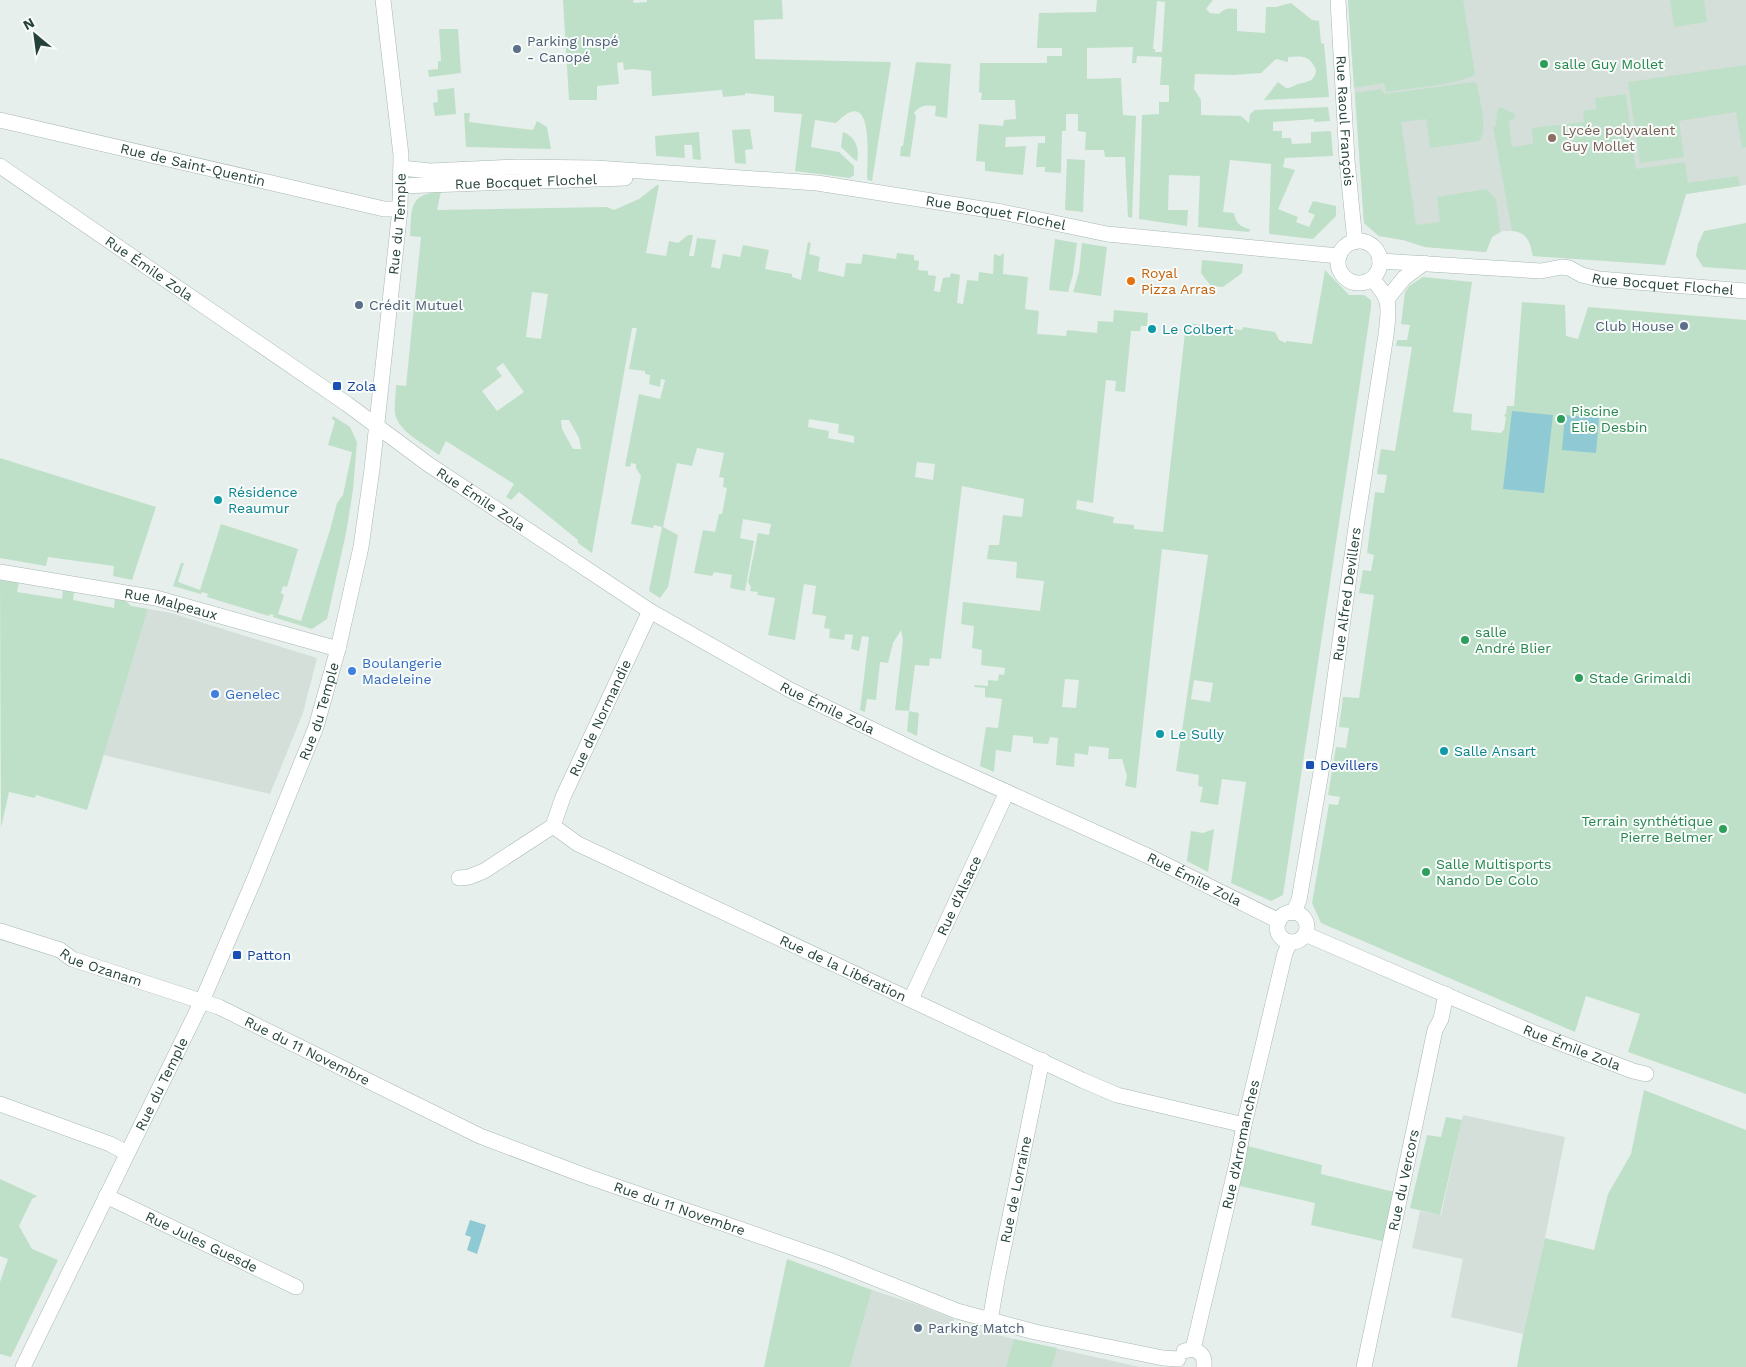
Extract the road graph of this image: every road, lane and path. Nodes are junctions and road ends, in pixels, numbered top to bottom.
1 (383, 0) edge
2 (1338, 0) edge
3 (0, 120) edge
4 (0, 166) edge
5 (401, 168) junction
6 (470, 170) junction
7 (651, 173) junction
8 (444, 184) junction
9 (401, 186) junction
10 (400, 209) junction
11 (1354, 242) junction
12 (1339, 256) junction
13 (1380, 260) junction
14 (1424, 263) junction
15 (1372, 279) junction
16 (1746, 291) edge
17 (1387, 299) junction
18 (377, 426) junction
19 (0, 572) edge
20 (650, 611) junction
21 (338, 649) junction
22 (1007, 792) junction
23 (553, 826) junction
24 (459, 878) dead end
25 (1294, 913) junction
26 (1279, 922) junction
27 (0, 931) edge
28 (1305, 934) junction
29 (1290, 942) junction
30 (1446, 994) junction
31 (911, 999) junction
32 (202, 1001) junction
33 (1042, 1060) junction
34 (1646, 1074) dead end
35 (0, 1104) edge
36 (1244, 1126) junction
37 (128, 1153) junction
38 (106, 1196) junction
39 (296, 1287) dead end
40 (990, 1321) junction
41 (1193, 1349) junction
42 (1178, 1363) edge
43 (23, 1367) edge
44 (1206, 1367) edge
45 (1364, 1367) edge

1 - 5 street, Rue du Temple
2 - 11 street, Rue Raoul François
3 - 10 street, Rue de Saint-Quentin
4 - 18 street, Rue Émile Zola
5 - 6 street, Rue Bocquet Flochel
5 - 9 street, Rue du Temple
6 - 7 street, Rue Bocquet Flochel
6 - 8 street
7 - 8 street, Rue Bocquet Flochel
7 - 12 street, Rue Bocquet Flochel
8 - 9 street, Rue Bocquet Flochel
9 - 10 street, Rue du Temple
10 - 18 street, Rue du Temple
11 - 12 street
11 - 13 street
12 - 15 street
13 - 14 street, Rue Bocquet Flochel
13 - 15 street
14 - 16 street, Rue Bocquet Flochel
14 - 17 street
15 - 17 street
17 - 25 street, Rue Alfred Devillers
18 - 20 street, Rue Émile Zola
18 - 21 street, Rue du Temple
19 - 21 street, Rue Malpeaux
20 - 22 street, Rue Émile Zola
20 - 23 street, Rue de Normandie
21 - 32 street, Rue du Temple
22 - 26 street, Rue Émile Zola
22 - 31 street, Rue d'Alsace
23 - 24 street
23 - 31 street, Rue de la Libération
25 - 26 street
25 - 28 street
26 - 29 street
27 - 32 street, Rue Ozanam
28 - 29 street
28 - 30 street, Rue Émile Zola
29 - 36 street, Rue d'Arromanches
30 - 34 street, Rue Émile Zola
30 - 45 street, Rue du Vercors
31 - 33 street, Rue de la Libération
32 - 37 street, Rue du Temple
32 - 40 street, Rue du 11 Novembre
33 - 36 street, Rue de la Libération
33 - 40 street, Rue de Lorraine
35 - 37 street
36 - 41 street, Rue d'Arromanches
37 - 38 street, Rue du Temple
38 - 39 street, Rue Jules Guesde
38 - 43 street, Rue du Temple
40 - 42 street, Rue du 11 Novembre
41 - 42 street
41 - 44 street

